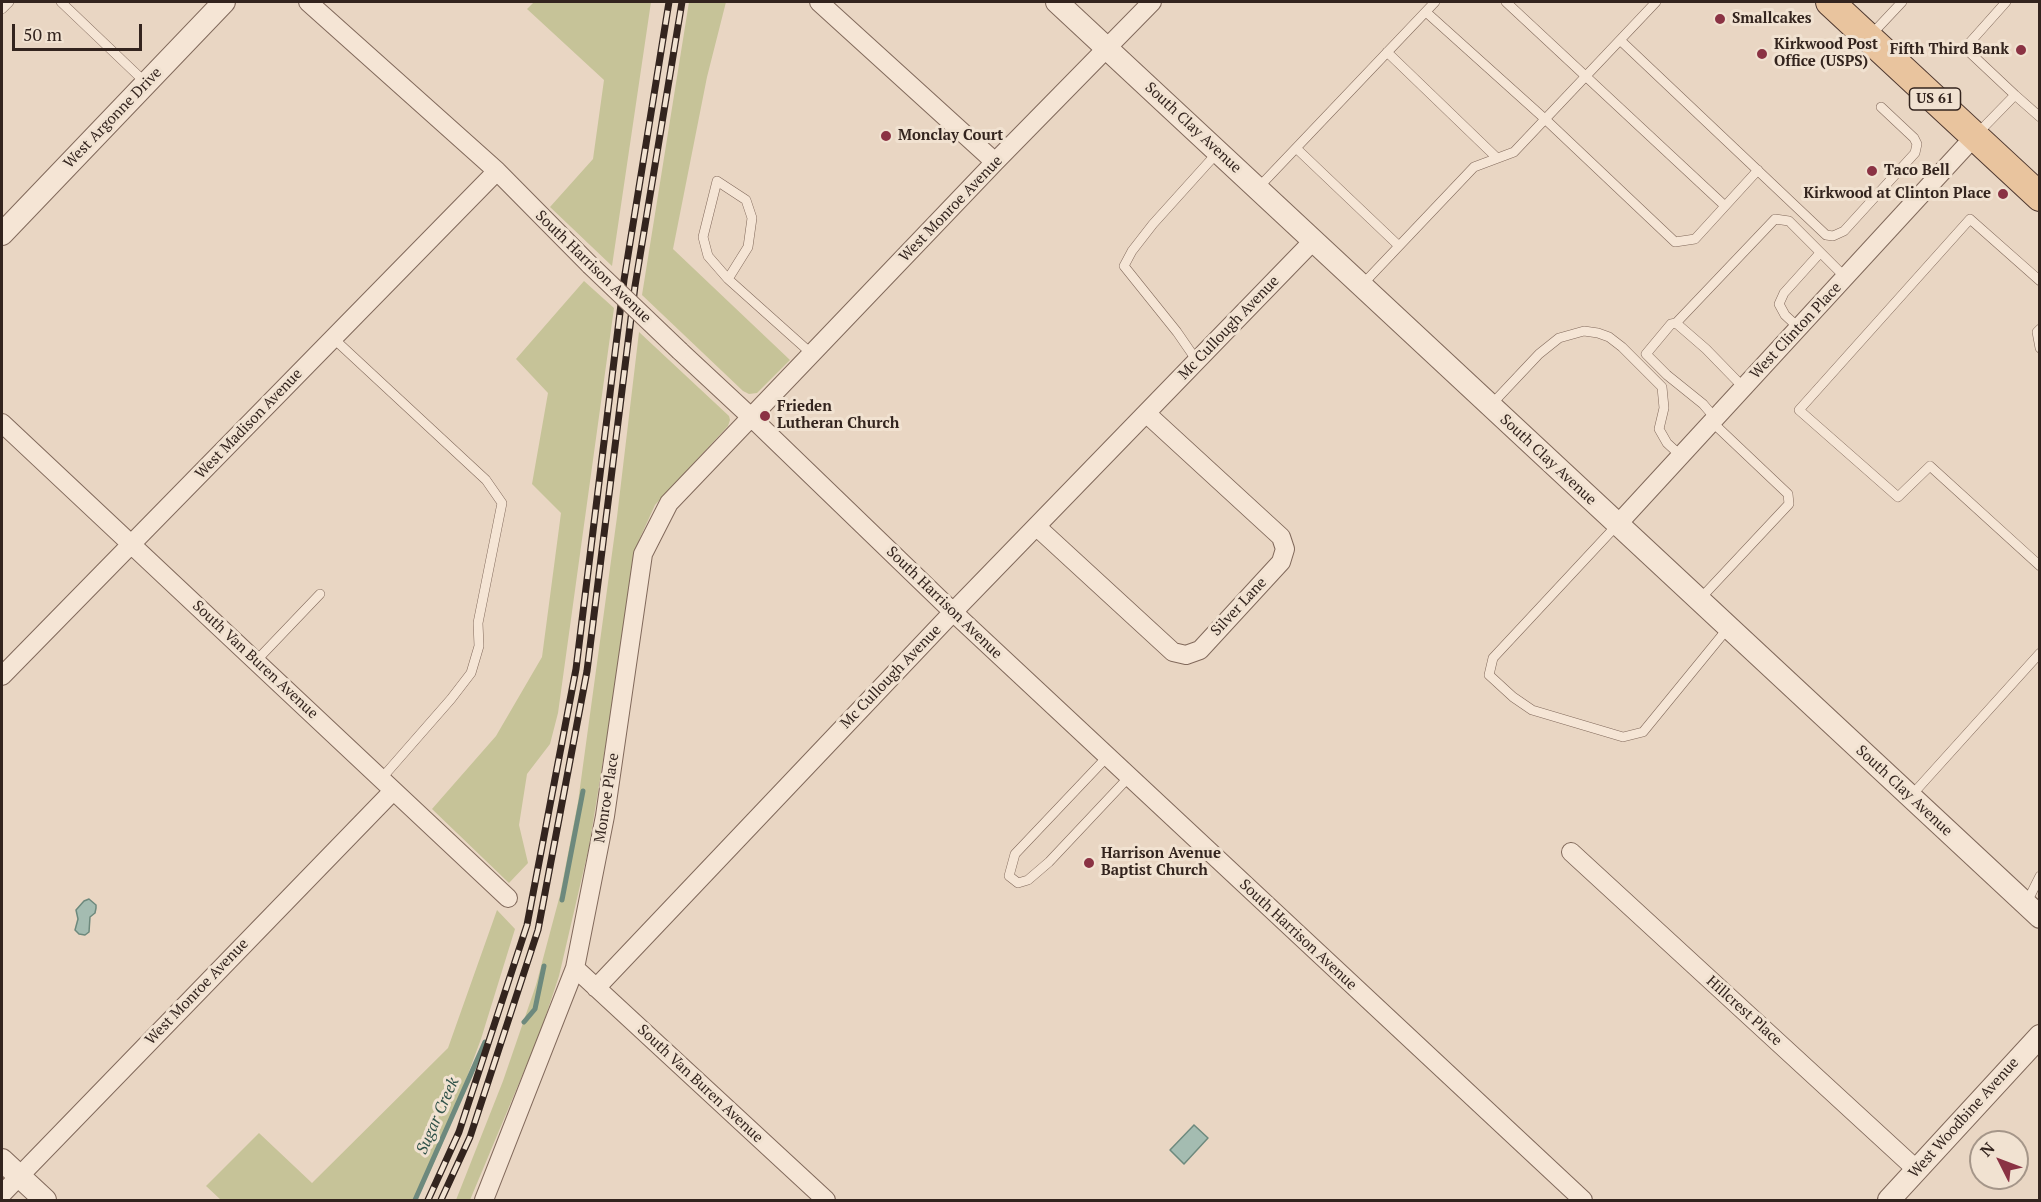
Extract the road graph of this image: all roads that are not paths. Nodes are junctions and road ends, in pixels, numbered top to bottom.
1 (9, 2) edge
2 (61, 2) edge
3 (224, 2) edge
4 (308, 2) edge
5 (819, 2) edge
6 (1057, 2) edge
7 (1152, 2) edge
8 (1435, 2) edge
9 (1506, 2) edge
10 (1656, 2) edge
11 (1830, 2) edge
12 (1902, 2) edge
13 (2006, 2) edge
14 (2, 9) edge
15 (1426, 12) junction
16 (1869, 37) junction
17 (1620, 40) junction
18 (1107, 49) junction
19 (1387, 52) junction
20 (1585, 76) junction
21 (146, 83) junction
22 (2015, 95) junction
23 (1881, 107) dead end
24 (2040, 117) edge
25 (1545, 119) junction
26 (1974, 137) junction
27 (1296, 148) junction
28 (1218, 152) junction
29 (1497, 158) junction
30 (995, 162) junction
31 (1758, 170) junction
32 (496, 171) junction
33 (1258, 188) junction
34 (2040, 197) edge
35 (1725, 206) junction
36 (2, 234) edge
37 (1314, 240) junction
38 (1399, 246) junction
39 (1820, 253) junction
40 (1845, 277) junction
41 (728, 279) junction
42 (2040, 281) edge
43 (1362, 285) junction
44 (1676, 323) junction
45 (1799, 328) junction
46 (2040, 329) edge
47 (333, 338) junction
48 (2040, 348) edge
49 (813, 355) junction
50 (1197, 361) junction
51 (1744, 388) junction
52 (1490, 406) junction
53 (1147, 414) junction
54 (752, 418) junction
55 (1714, 420) junction
56 (2, 423) edge
57 (1681, 456) junction
58 (1617, 525) junction
59 (1037, 527) junction
60 (132, 543) junction
61 (2040, 566) edge
62 (321, 594) dead end
63 (1699, 600) junction
64 (952, 612) junction
65 (1728, 628) junction
66 (2040, 653) edge
67 (256, 661) junction
68 (2, 676) edge
69 (1107, 757) junction
70 (1129, 777) junction
71 (387, 785) junction
72 (1910, 797) junction
73 (1571, 852) dead end
74 (2040, 876) edge
75 (508, 898) dead end
76 (2033, 911) edge
77 (575, 968) junction
78 (596, 988) junction
79 (2040, 1036) edge
80 (2, 1160) edge
81 (1917, 1170) junction
82 (18, 1176) junction
83 (2, 1194) edge
84 (45, 1200) edge
85 (484, 1200) edge
86 (826, 1200) edge
87 (1583, 1200) edge
88 (1889, 1200) edge

1 - 14 lane
2 - 21 lane
3 - 21 street, West Argonne Drive
4 - 32 street, South Harrison Avenue
5 - 30 street
6 - 18 street, South Clay Avenue
7 - 18 street, West Monroe Avenue
8 - 15 lane
9 - 20 lane
10 - 17 lane
11 - 16 main road, US 61
12 - 16 lane
13 - 22 lane
15 - 19 lane
15 - 25 lane
16 - 26 main road, US 61
17 - 20 lane
17 - 31 lane
18 - 28 street, South Clay Avenue
18 - 30 street, West Monroe Avenue
19 - 27 lane
19 - 29 lane
20 - 25 lane
20 - 35 lane
21 - 36 street, West Argonne Drive
22 - 24 lane
22 - 26 lane
23 - 31 lane
25 - 29 lane
25 - 35 lane
26 - 34 main road, US 61
26 - 40 street, West Clinton Place
27 - 33 lane
27 - 38 lane
28 - 33 street, South Clay Avenue
28 - 50 lane
29 - 38 lane
30 - 49 street, West Monroe Avenue
31 - 35 lane
32 - 47 street, West Madison Avenue
32 - 54 street, South Harrison Avenue, bridge
33 - 37 street, South Clay Avenue
37 - 43 street, South Clay Avenue
37 - 50 street, Mc Cullough Avenue
38 - 43 lane
39 - 40 lane
39 - 44 lane
39 - 45 lane
40 - 45 street, West Clinton Place
41 - 41 lane
41 - 49 lane
42 - 61 lane
43 - 52 street, South Clay Avenue
44 - 51 lane
44 - 55 lane
45 - 51 street, West Clinton Place
46 - 48 lane
47 - 60 street, West Madison Avenue
47 - 71 lane
49 - 54 street, West Monroe Avenue
50 - 53 street, Mc Cullough Avenue
51 - 55 street, West Clinton Place
52 - 57 lane
52 - 58 street, South Clay Avenue
53 - 59 street, Mc Cullough Avenue
53 - 59 street, Silver Lane
54 - 64 street, South Harrison Avenue
54 - 77 street, Monroe Place
55 - 57 street, West Clinton Place
55 - 63 lane
56 - 60 street, South Van Buren Avenue
57 - 58 street, West Clinton Place
58 - 63 street, South Clay Avenue
58 - 65 lane
59 - 64 street, Mc Cullough Avenue
60 - 67 street, South Van Buren Avenue
60 - 68 street, West Madison Avenue
62 - 67 lane
63 - 65 street, South Clay Avenue
64 - 69 street, South Harrison Avenue
64 - 78 street, Mc Cullough Avenue
65 - 72 street, South Clay Avenue
66 - 72 lane
67 - 71 street, South Van Buren Avenue
69 - 70 street, South Harrison Avenue
69 - 70 lane
70 - 87 street, South Harrison Avenue
71 - 75 street, South Van Buren Avenue
71 - 82 street, West Monroe Avenue
72 - 76 street, South Clay Avenue
73 - 81 street, Hillcrest Place
74 - 76 lane
77 - 78 street, South Van Buren Avenue
77 - 85 street, Monroe Place
78 - 86 street, South Van Buren Avenue
79 - 81 street, West Woodbine Avenue
80 - 82 street
81 - 88 street, West Woodbine Avenue
82 - 83 street, West Monroe Avenue
82 - 84 street

